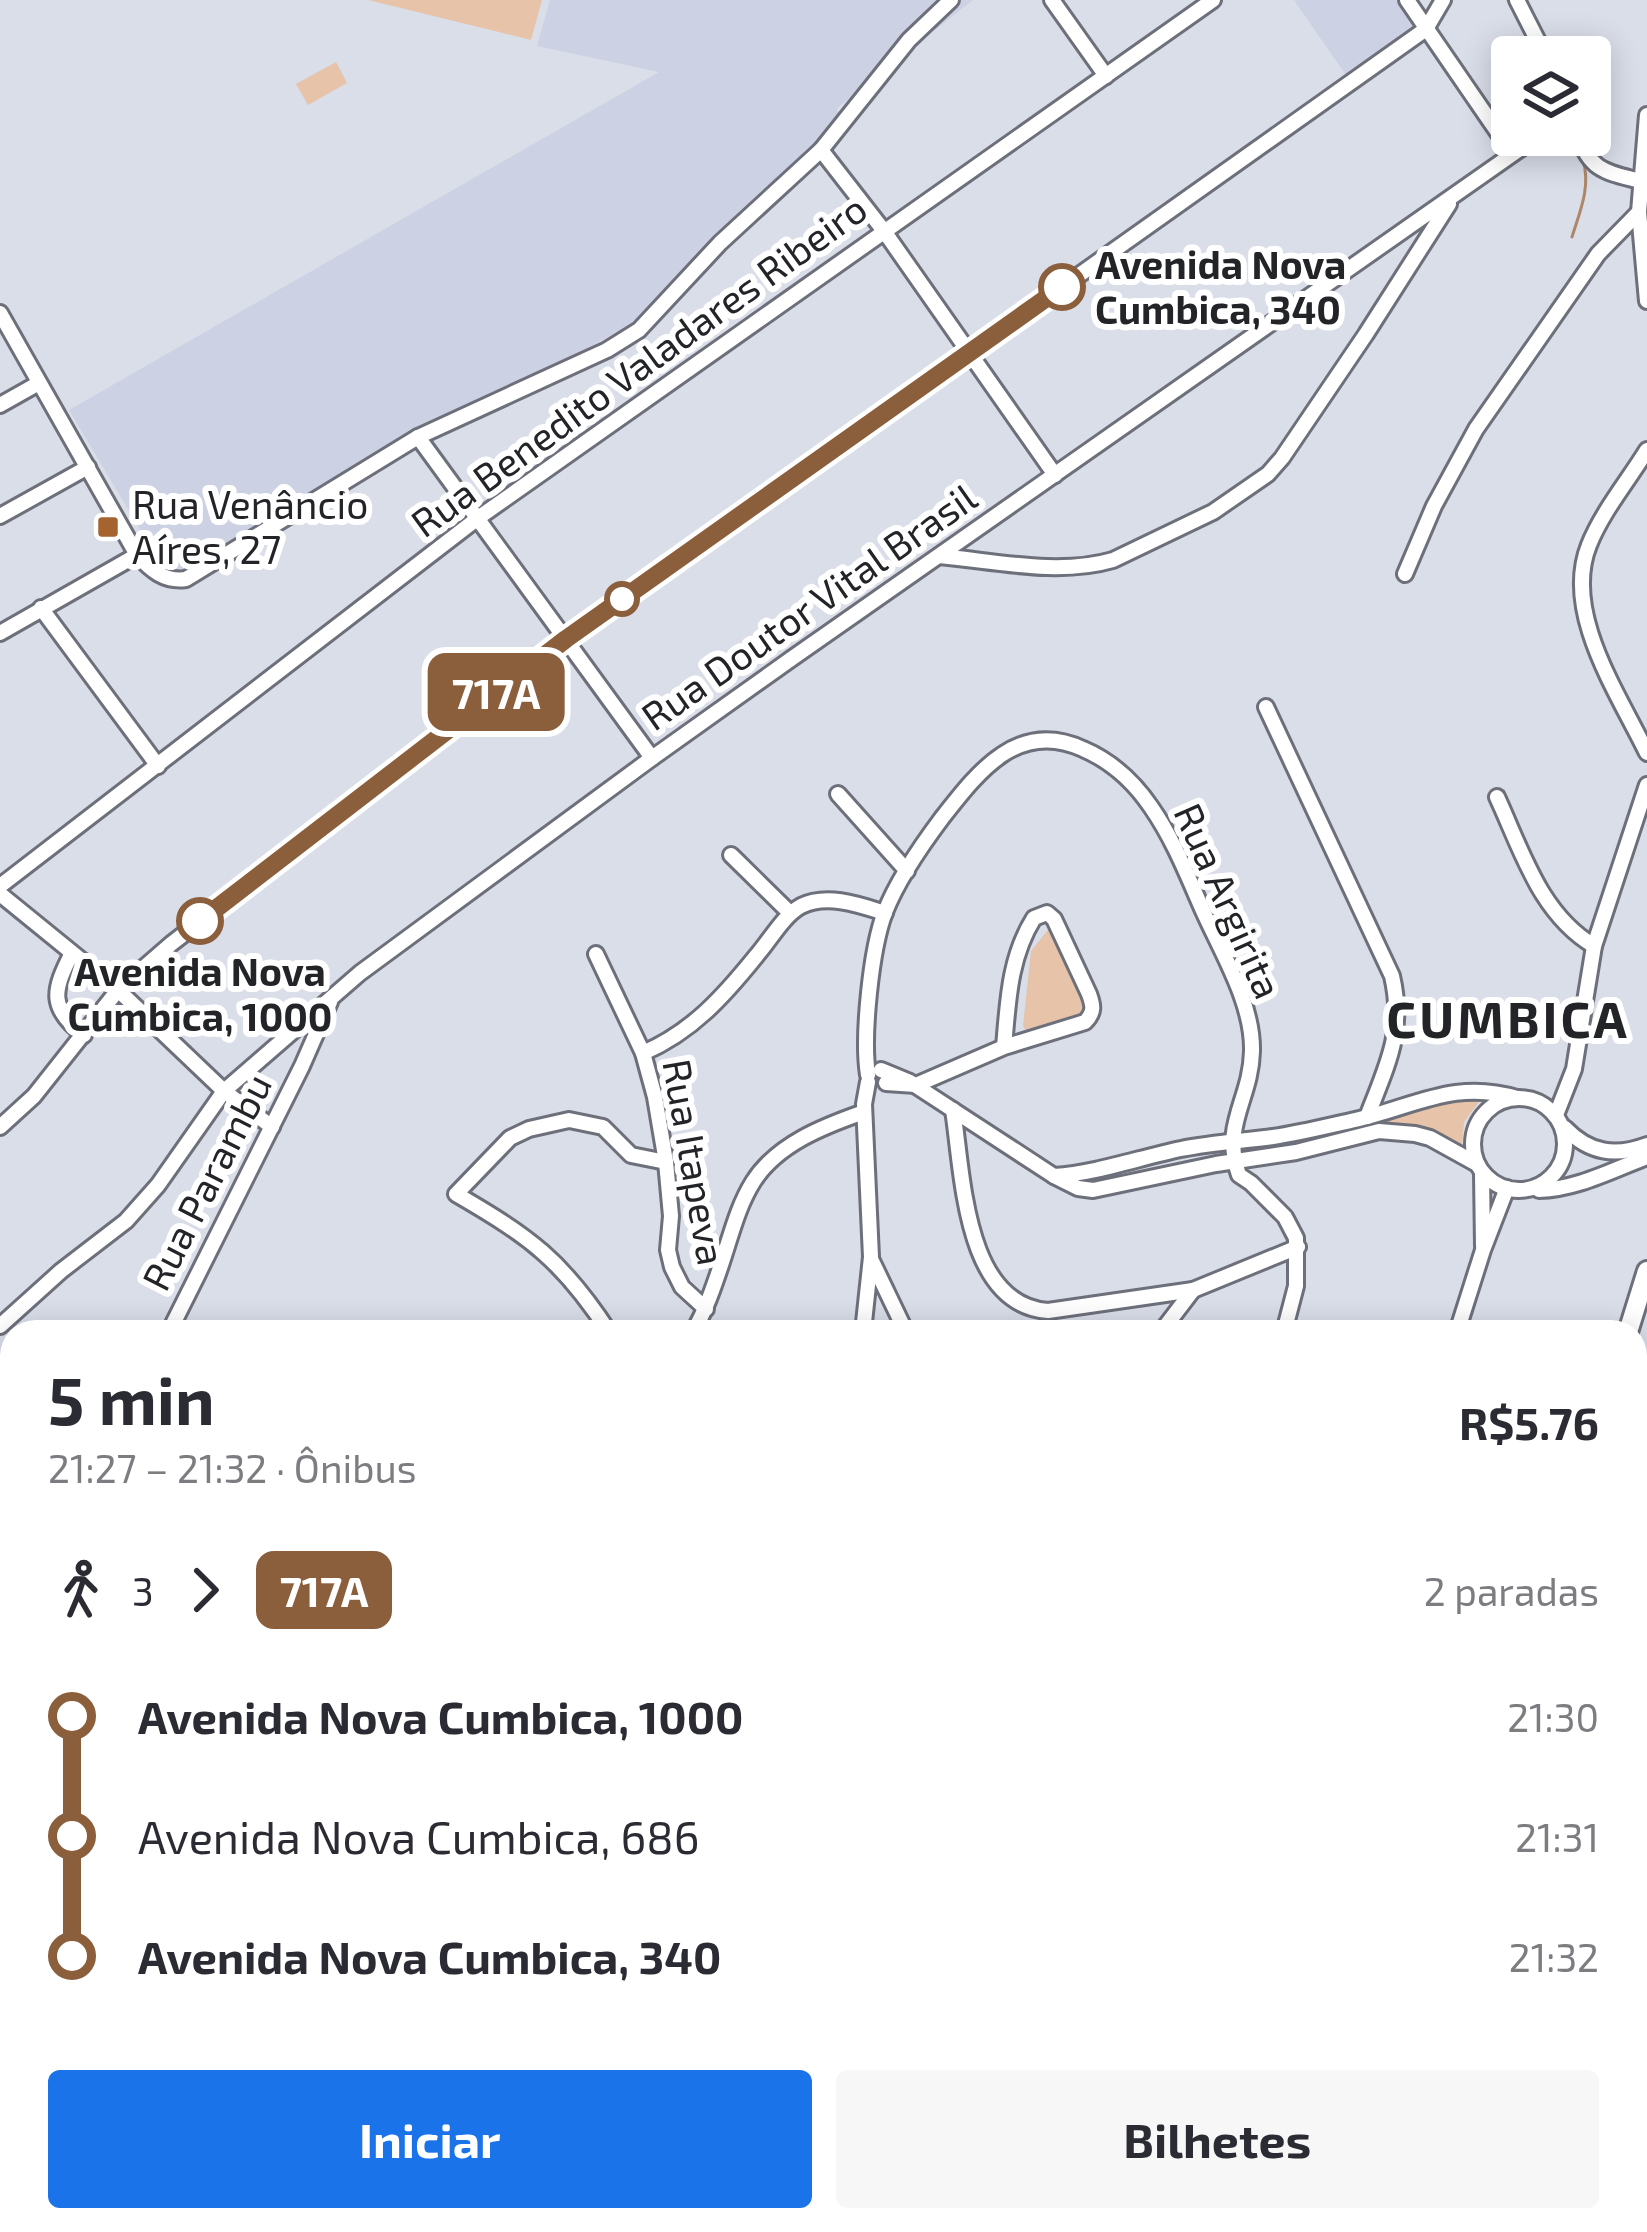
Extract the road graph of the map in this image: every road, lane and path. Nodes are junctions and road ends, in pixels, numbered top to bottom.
1 (951, 0) edge
2 (1052, 0) edge
3 (1213, 0) edge
4 (1407, 0) edge
5 (1443, 0) edge
6 (1517, 0) edge
7 (1426, 28) junction
8 (1535, 36) edge
9 (1106, 76) junction
10 (1647, 115) edge
11 (1491, 122) edge
12 (821, 150) junction
13 (1508, 156) edge
14 (1586, 156) edge
15 (1640, 181) junction
16 (1454, 196) junction
17 (1639, 212) junction
18 (884, 231) junction
19 (1647, 301) edge
20 (0, 314) edge
21 (970, 352) junction
22 (39, 383) junction
23 (0, 405) edge
24 (418, 437) junction
25 (1647, 450) edge
26 (1642, 464) edge
27 (88, 467) junction
28 (1055, 475) junction
29 (0, 516) edge
30 (478, 518) junction
31 (137, 555) junction
32 (939, 556) junction
33 (1405, 574) dead end
34 (40, 608) junction
35 (0, 633) edge
36 (566, 639) junction
37 (1266, 706) dead end
38 (1647, 752) edge
39 (652, 758) junction
40 (158, 766) junction
41 (1647, 784) edge
42 (838, 794) dead end
43 (1497, 797) dead end
44 (1641, 820) edge
45 (730, 855) dead end
46 (907, 871) junction
47 (0, 890) edge
48 (885, 913) junction
49 (790, 914) junction
50 (1594, 946) junction
51 (72, 952) junction
52 (596, 954) dead end
53 (118, 990) junction
54 (333, 995) junction
55 (84, 1035) junction
56 (1004, 1047) junction
57 (644, 1053) junction
58 (876, 1078) junction
59 (1380, 1082) junction
60 (916, 1085) junction
61 (1568, 1088) junction
62 (224, 1091) junction
63 (1517, 1098) junction
64 (1534, 1101) junction
65 (1408, 1103) junction
66 (864, 1108) junction
67 (953, 1110) junction
68 (1367, 1117) junction
69 (1558, 1120) junction
70 (975, 1125) junction
71 (0, 1127) edge
72 (272, 1127) junction
73 (958, 1142) junction
74 (1237, 1142) junction
75 (1647, 1144) edge
76 (1647, 1156) edge
77 (1241, 1161) junction
78 (666, 1162) junction
79 (1480, 1168) junction
80 (1054, 1176) junction
81 (1507, 1188) junction
82 (1528, 1190) junction
83 (1298, 1247) junction
84 (1483, 1250) junction
85 (871, 1257) junction
86 (1647, 1271) edge
87 (1193, 1291) junction
88 (868, 1300) junction
89 (891, 1304) junction
90 (706, 1309) junction
91 (7, 1320) edge
92 (175, 1320) edge
93 (601, 1320) edge
94 (700, 1320) edge
95 (867, 1320) edge
96 (900, 1320) edge
97 (1170, 1320) edge
98 (1287, 1320) edge
99 (1461, 1320) edge
100 (1632, 1320) edge

1 - 12 street
2 - 9 street
3 - 9 street, Rua Benedito Valadares Ribeiro
4 - 7 street
5 - 7 street
6 - 8 street
7 - 11 street
7 - 21 street
9 - 18 street, Rua Benedito Valadares Ribeiro
10 - 15 street
12 - 18 street
12 - 24 street
13 - 16 street, Rua Doutor Vital Brasil
14 - 15 street
15 - 17 street
16 - 28 street, Rua Doutor Vital Brasil
16 - 32 street
17 - 19 street
17 - 33 street
18 - 21 street
18 - 30 street, Rua Benedito Valadares Ribeiro
20 - 22 street
21 - 28 street
21 - 36 street
22 - 23 street
22 - 27 street
24 - 30 street
24 - 31 street
25 - 26 street
26 - 38 street
27 - 29 street
27 - 31 street
28 - 32 street, Rua Doutor Vital Brasil
30 - 36 street
30 - 40 street, Rua Benedito Valadares Ribeiro
31 - 34 street
32 - 39 street, Rua Doutor Vital Brasil
34 - 35 street
34 - 40 street
36 - 39 street
36 - 53 street
37 - 59 street
39 - 54 street, Rua Doutor Vital Brasil
40 - 47 street, Rua Benedito Valadares Ribeiro
41 - 44 street
42 - 46 street
43 - 50 street
44 - 50 street
45 - 49 street
46 - 48 street, Rua Argirita
46 - 74 street, Rua Argirita
47 - 51 street
48 - 49 street
48 - 58 street, Rua Argirita
49 - 57 street
50 - 61 street
51 - 53 street
51 - 55 street
52 - 57 street, Rua Itapeva
53 - 55 street
53 - 62 street
54 - 62 street, Rua Doutor Vital Brasil
54 - 72 street, Rua Parambu
55 - 71 street
56 - 56 street
56 - 60 street
57 - 78 street, Rua Itapeva
58 - 60 street
58 - 66 street
59 - 65 street
59 - 68 street
60 - 67 street
61 - 64 street
61 - 69 street
62 - 72 street
62 - 91 street, Rua Doutor Vital Brasil
63 - 64 street
63 - 65 street
63 - 79 street
64 - 69 street
65 - 68 street
66 - 85 street
66 - 90 street
67 - 70 street
67 - 73 street
68 - 74 street
69 - 75 street
69 - 82 street
70 - 73 street
70 - 80 street
72 - 92 street, Rua Parambu
73 - 87 street
74 - 77 street, Rua Argirita
74 - 80 street
76 - 82 street
77 - 79 street
77 - 80 street
77 - 83 street
78 - 90 street, Rua Itapeva
78 - 93 street
79 - 81 street
79 - 84 street
81 - 82 street
81 - 84 street
83 - 87 street
83 - 98 street
84 - 99 street
85 - 88 street
85 - 89 street
86 - 100 main road
87 - 97 street
88 - 89 street
88 - 95 street
89 - 96 street
90 - 94 street

